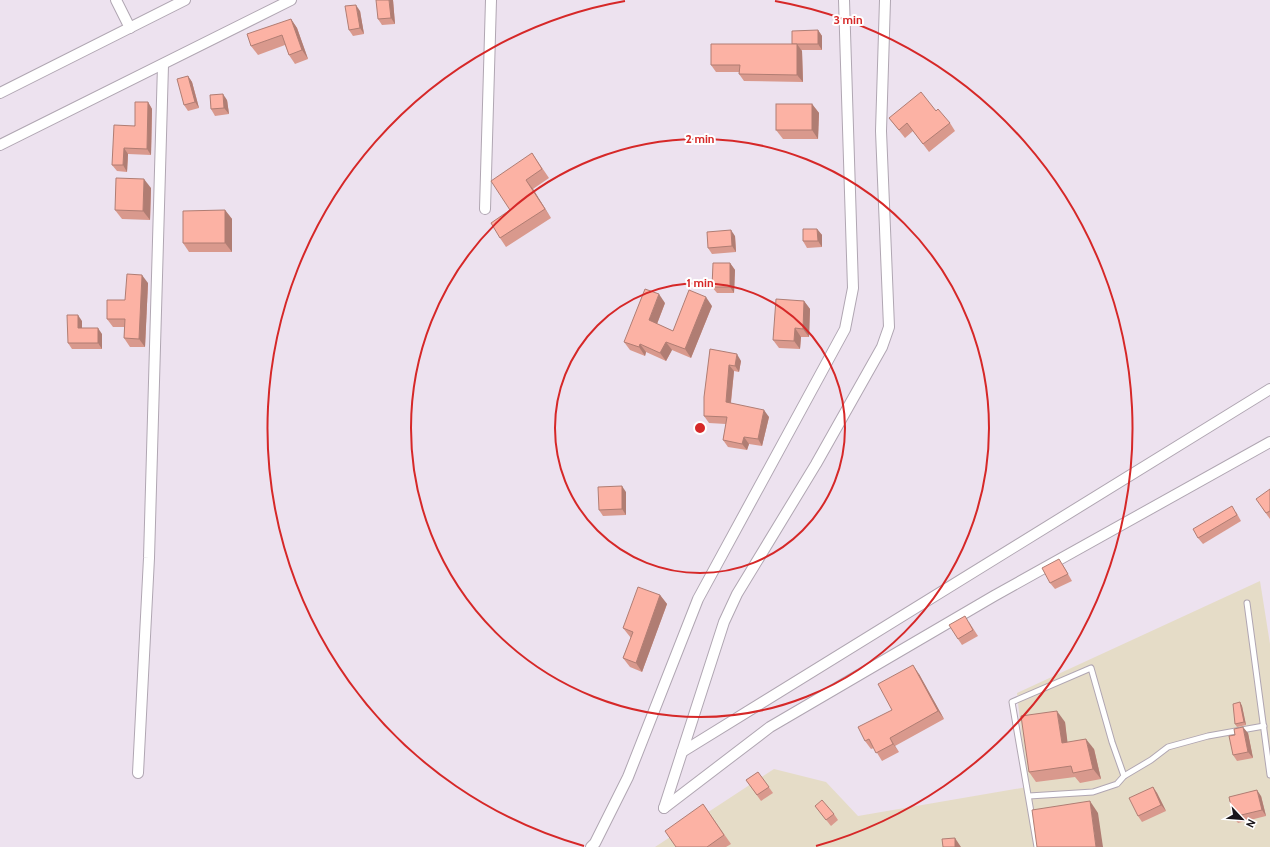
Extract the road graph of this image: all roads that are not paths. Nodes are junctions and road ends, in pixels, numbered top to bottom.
1 (116, 0) edge
2 (185, 0) edge
3 (291, 0) edge
4 (491, 0) edge
5 (844, 0) edge
6 (885, 0) edge
7 (130, 28) junction
8 (163, 65) junction
9 (0, 93) edge
10 (0, 145) edge
11 (485, 209) dead end
12 (1270, 389) edge
13 (1270, 442) edge
14 (1247, 603) dead end
15 (1264, 726) junction
16 (682, 752) junction
17 (138, 773) dead end
18 (1270, 775) edge
19 (1124, 776) junction
20 (1029, 796) junction
21 (591, 847) edge
22 (1037, 847) edge

1 - 7 street
2 - 7 street
3 - 8 street
4 - 11 street
5 - 21 street
6 - 16 street
7 - 9 street
8 - 10 street
8 - 17 street
12 - 16 street
13 - 16 street
14 - 15 lane
15 - 18 lane
15 - 19 lane
19 - 20 lane
19 - 20 lane
20 - 22 lane

